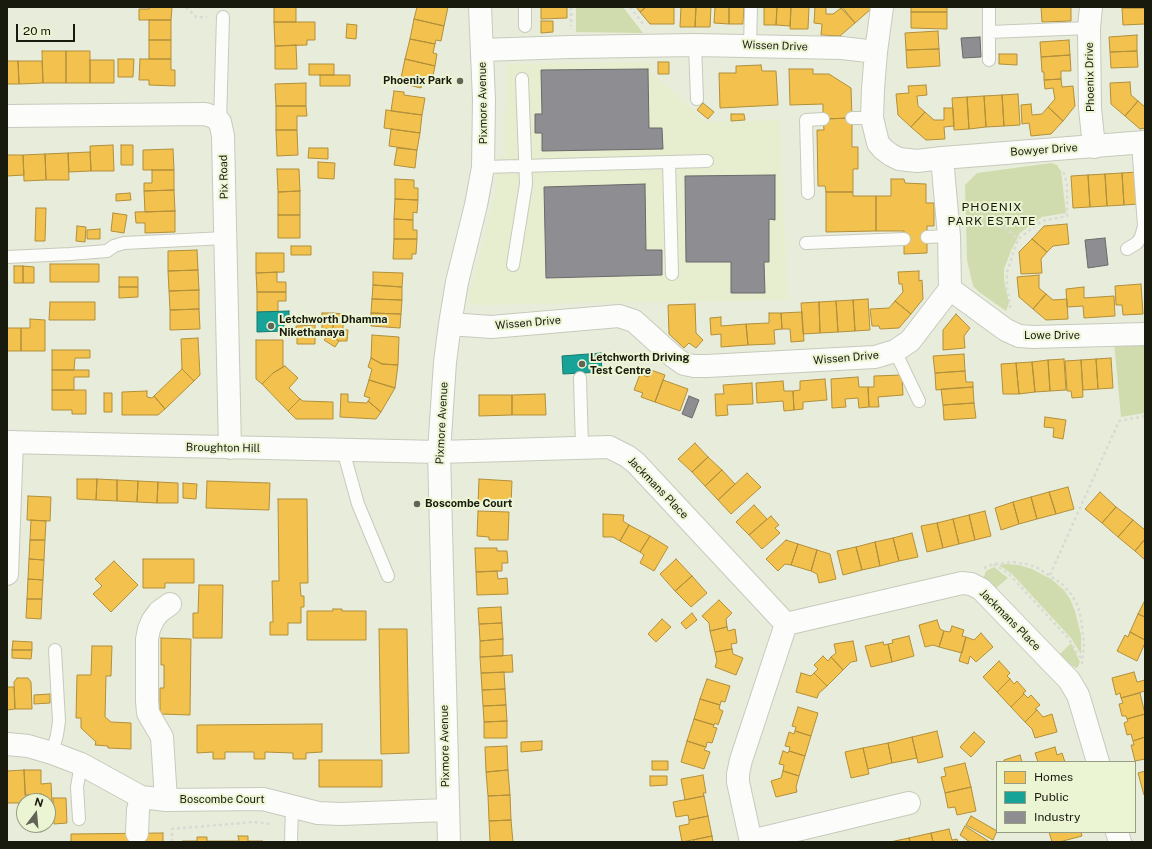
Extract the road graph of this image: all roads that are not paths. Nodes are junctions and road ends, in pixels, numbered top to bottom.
1 (480, 7) edge
2 (525, 7) edge
3 (751, 7) edge
4 (882, 7) edge
5 (989, 7) edge
6 (222, 17) road end
7 (1090, 18) edge
8 (525, 26) dead end
9 (989, 32) junction
10 (695, 45) junction
11 (750, 46) junction
12 (482, 50) junction
13 (876, 52) junction
14 (989, 60) dead end
15 (522, 79) dead end
16 (698, 99) dead end
17 (7, 116) edge
18 (823, 119) dead end
19 (220, 122) junction
20 (1142, 142) edge
21 (1094, 147) junction
22 (942, 158) junction
23 (707, 161) dead end
24 (669, 162) junction
25 (525, 165) junction
26 (483, 166) junction
27 (808, 192) dead end
28 (949, 231) junction
29 (927, 237) dead end
30 (225, 238) junction
31 (904, 240) dead end
32 (806, 243) dead end
33 (1127, 249) dead end
34 (7, 257) edge
35 (513, 265) dead end
36 (672, 274) dead end
37 (950, 289) junction
38 (450, 324) junction
39 (1145, 334) edge
40 (895, 351) junction
41 (580, 378) dead end
42 (919, 401) dead end
43 (10, 442) edge
44 (582, 447) junction
45 (230, 448) junction
46 (343, 450) junction
47 (439, 452) junction
48 (7, 574) edge
49 (388, 576) dead end
50 (170, 604) dead end
51 (786, 624) junction
52 (55, 650) dead end
53 (7, 744) edge
54 (52, 753) junction
55 (1098, 761) edge
56 (81, 764) junction
57 (141, 797) junction
58 (166, 800) junction
59 (909, 804) dead end
60 (292, 807) junction
61 (447, 810) junction
62 (79, 819) dead end
63 (137, 833) dead end
64 (291, 842) edge
65 (449, 842) edge
66 (751, 842) edge

1 - 12 street, Pixmore Avenue
2 - 8 lane
3 - 11 lane
4 - 13 street
5 - 9 lane
6 - 19 lane
7 - 9 lane
7 - 21 street, Phoenix Drive
9 - 14 lane
10 - 11 street, Wissen Drive
10 - 12 street, Wissen Drive
10 - 16 lane
11 - 13 street, Wissen Drive
12 - 26 street, Pixmore Avenue
13 - 22 street
15 - 25 lane
17 - 19 street
18 - 27 lane
19 - 30 street, Pix Road
20 - 21 street, Bowyer Drive
20 - 33 lane
21 - 22 street, Bowyer Drive
22 - 28 street
23 - 24 lane
24 - 25 lane
24 - 36 lane
25 - 26 lane
25 - 35 lane
26 - 38 street, Pixmore Avenue
28 - 29 lane
28 - 37 street
30 - 34 lane
30 - 45 street, Pix Road
31 - 32 lane
37 - 39 street, Lowe Drive
37 - 40 street, Wissen Drive
38 - 40 street, Wissen Drive
38 - 47 street, Pixmore Avenue
40 - 42 lane
41 - 44 lane
43 - 45 street, Broughton Hill
43 - 48 street
44 - 47 street, Jackmans Place
44 - 51 street, Jackmans Place
45 - 46 street, Broughton Hill
46 - 47 street, Broughton Hill
46 - 49 lane
47 - 61 street, Pixmore Avenue
50 - 58 street
51 - 55 street, Jackmans Place
51 - 66 street
52 - 54 lane
53 - 54 street, Boscombe Court
54 - 56 street, Boscombe Court
56 - 57 street, Boscombe Court
56 - 62 lane
57 - 58 street, Boscombe Court
57 - 63 street
58 - 60 street, Boscombe Court
59 - 66 street
60 - 61 street, Boscombe Court
60 - 64 lane
61 - 65 street, Pixmore Avenue

